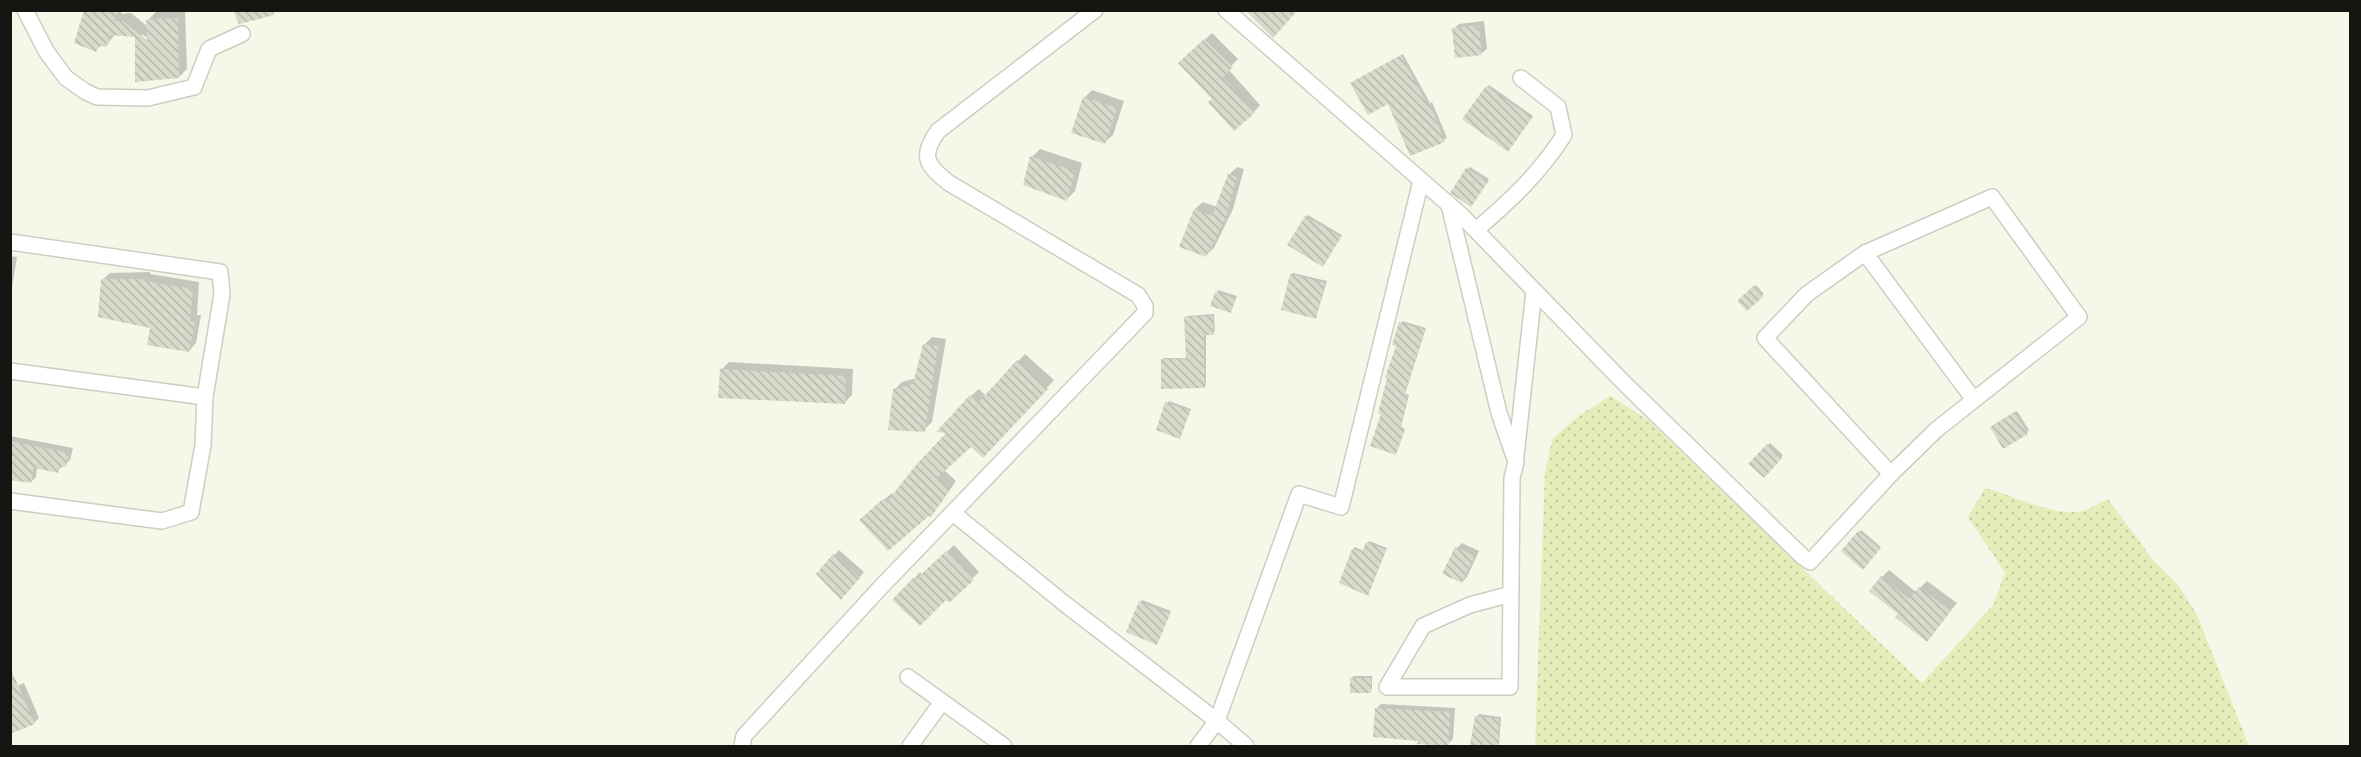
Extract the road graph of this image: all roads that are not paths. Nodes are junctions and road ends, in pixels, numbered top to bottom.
1 (25, 10) edge
2 (1095, 10) edge
3 (1226, 10) edge
4 (242, 34) dead end
5 (1521, 78) dead end
6 (1421, 181) junction
7 (1449, 205) junction
8 (1476, 230) junction
9 (10, 242) edge
10 (1865, 253) junction
11 (1534, 291) junction
12 (10, 371) edge
13 (205, 397) junction
14 (1974, 400) junction
15 (1516, 462) junction
16 (1891, 474) junction
17 (10, 501) edge
18 (952, 513) junction
19 (1511, 594) junction
20 (908, 677) dead end
21 (942, 702) junction
22 (1217, 721) junction
23 (742, 747) edge
24 (910, 747) edge
25 (1004, 747) edge
26 (1198, 747) edge
27 (1246, 747) edge

1 - 4 street
2 - 18 street
3 - 6 street
5 - 8 street
6 - 7 street
6 - 22 street
7 - 8 street
7 - 15 street
8 - 11 street
9 - 13 street
10 - 14 street
10 - 14 street
10 - 16 street
11 - 15 street
11 - 16 street
12 - 13 street
13 - 17 street
14 - 16 street
15 - 19 street
18 - 22 street
18 - 23 street
19 - 19 street
20 - 21 street
21 - 24 street
21 - 25 street
22 - 26 street
22 - 27 street

